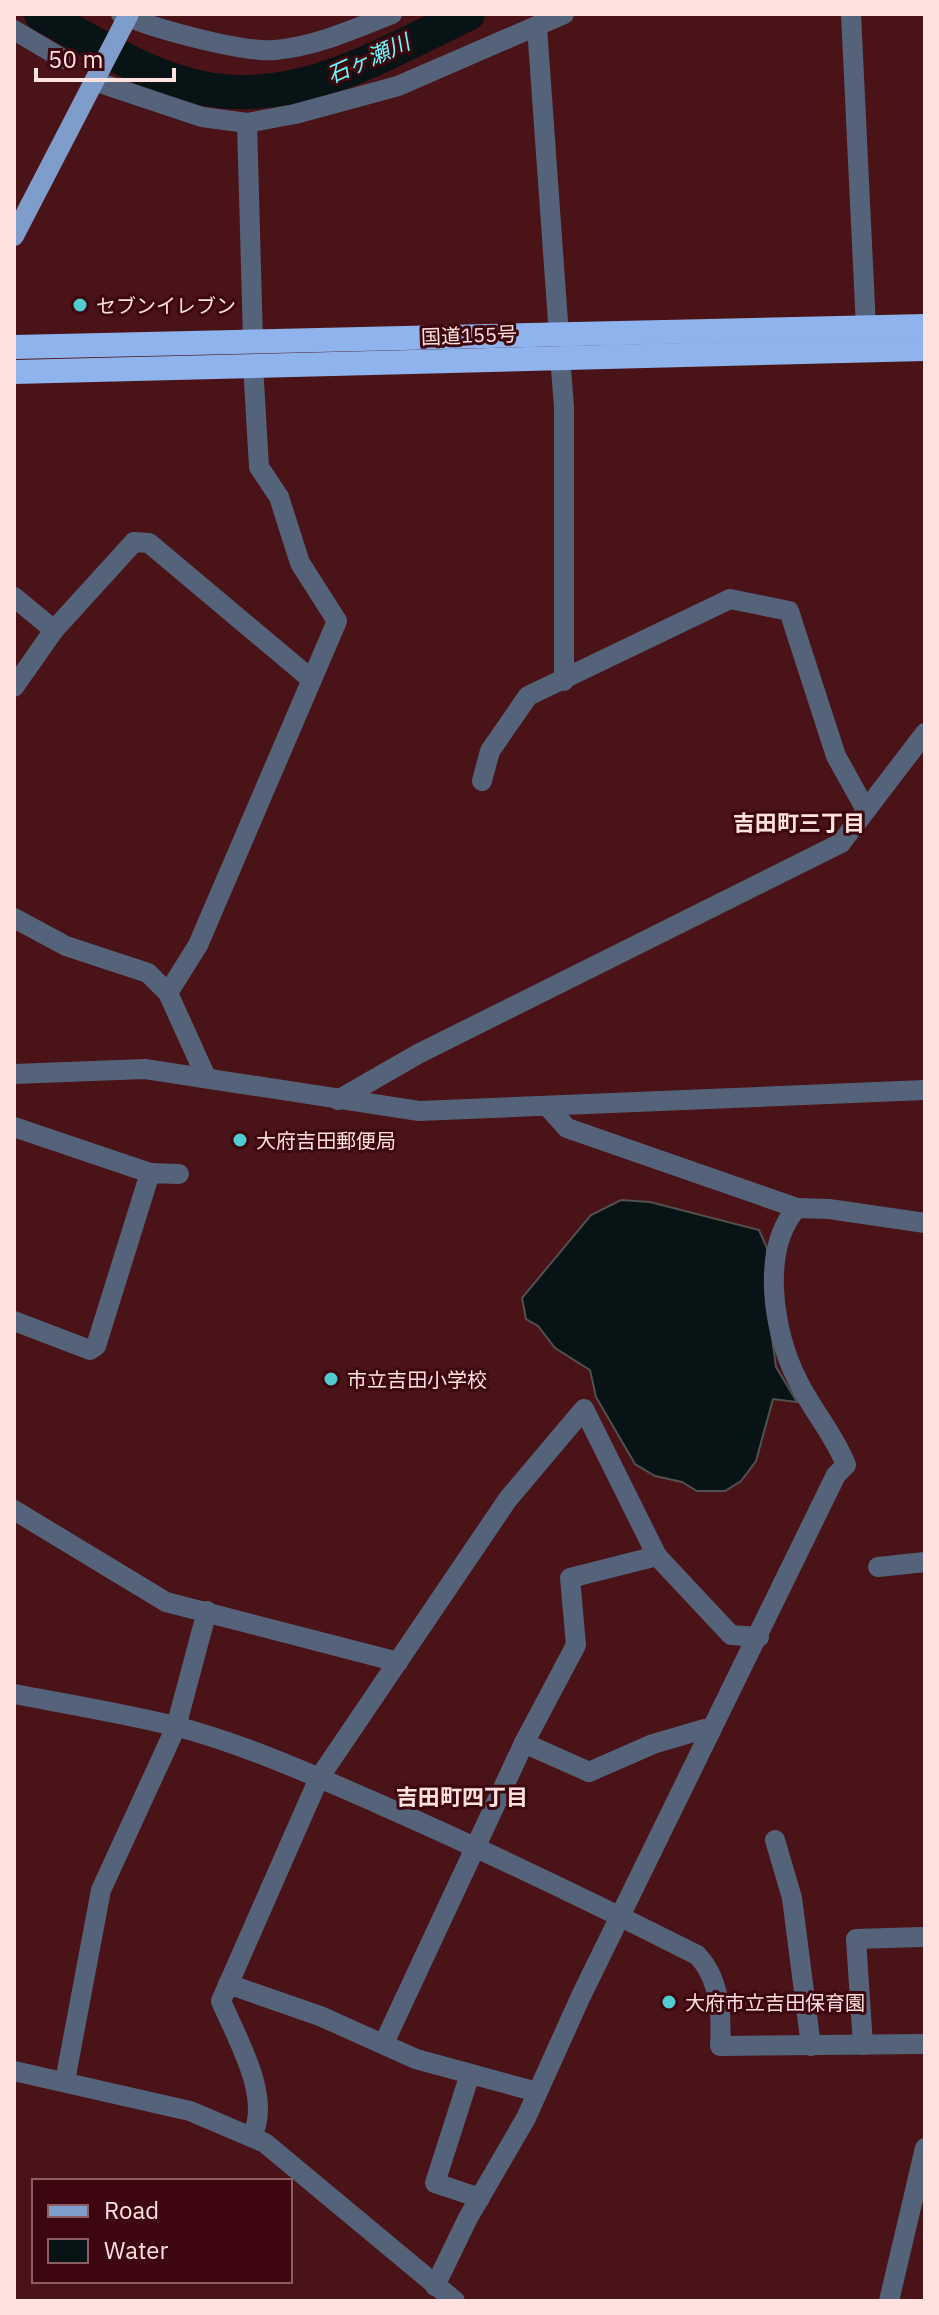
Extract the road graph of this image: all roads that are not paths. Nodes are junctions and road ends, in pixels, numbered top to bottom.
1 (392, 14) edge
2 (564, 14) edge
3 (851, 14) edge
4 (125, 17) edge
5 (537, 27) junction
6 (14, 30) edge
7 (63, 59) dead end
8 (96, 79) junction
9 (247, 123) junction
10 (14, 236) edge
11 (925, 326) edge
12 (866, 328) junction
13 (253, 340) junction
14 (560, 346) junction
15 (14, 347) edge
16 (925, 349) edge
17 (253, 365) junction
18 (14, 372) edge
19 (14, 597) edge
20 (54, 630) junction
21 (311, 679) junction
22 (564, 681) junction
23 (14, 687) edge
24 (922, 742) edge
25 (482, 781) dead end
26 (866, 810) junction
27 (14, 918) edge
28 (168, 993) junction
29 (14, 1074) edge
30 (206, 1077) junction
31 (925, 1090) edge
32 (338, 1100) junction
33 (548, 1107) junction
34 (14, 1127) edge
35 (150, 1173) junction
36 (179, 1174) dead end
37 (797, 1208) junction
38 (925, 1223) edge
39 (14, 1321) edge
40 (14, 1510) edge
41 (657, 1556) junction
42 (925, 1562) edge
43 (878, 1567) dead end
44 (207, 1611) junction
45 (759, 1637) junction
46 (398, 1662) junction
47 (14, 1694) edge
48 (176, 1727) junction
49 (711, 1731) junction
50 (524, 1743) junction
51 (319, 1778) junction
52 (775, 1840) dead end
53 (475, 1846) junction
54 (621, 1917) junction
55 (921, 1937) dead end
56 (228, 1984) junction
57 (384, 2043) junction
58 (925, 2044) edge
59 (863, 2045) junction
60 (811, 2046) junction
61 (14, 2071) edge
62 (470, 2074) junction
63 (65, 2081) junction
64 (537, 2092) junction
65 (252, 2136) junction
66 (925, 2148) edge
67 (480, 2198) junction
68 (435, 2286) junction
69 (455, 2301) edge
70 (889, 2301) edge

1 - 4 street
2 - 5 street
3 - 12 street
4 - 8 main road
5 - 9 street
5 - 14 street
6 - 7 street
8 - 9 street
8 - 10 main road
9 - 13 street
11 - 12 highway, 国道155号
12 - 14 highway, 国道155号
13 - 14 highway, 国道155号
13 - 15 highway, 国道155号
14 - 16 highway, 国道155号
14 - 17 highway, 国道155号
14 - 22 street
17 - 18 highway, 国道155号
17 - 21 street
19 - 20 street
20 - 21 street
20 - 23 street
21 - 28 street
22 - 25 street
22 - 26 street
24 - 26 street
26 - 32 street
27 - 28 street
28 - 30 street
29 - 30 street
30 - 32 street
31 - 33 street
32 - 33 street
33 - 37 street
34 - 35 street
35 - 36 street
35 - 39 street
37 - 38 street
37 - 45 street
40 - 44 street
41 - 45 street
41 - 46 street
41 - 50 street
42 - 43 street
44 - 46 street
44 - 48 street
45 - 49 street
46 - 51 street
47 - 48 street
48 - 51 street
48 - 63 street
49 - 50 street
49 - 54 street
50 - 53 street
51 - 53 street
51 - 56 street
52 - 60 street
53 - 54 street
53 - 57 street
54 - 60 street
54 - 64 street
55 - 59 street
56 - 57 street
56 - 65 street
57 - 62 street
58 - 59 street
59 - 60 street
61 - 63 street
62 - 64 street
62 - 67 street
63 - 65 street
64 - 67 street
65 - 68 street
66 - 70 street
67 - 68 street
68 - 69 street

